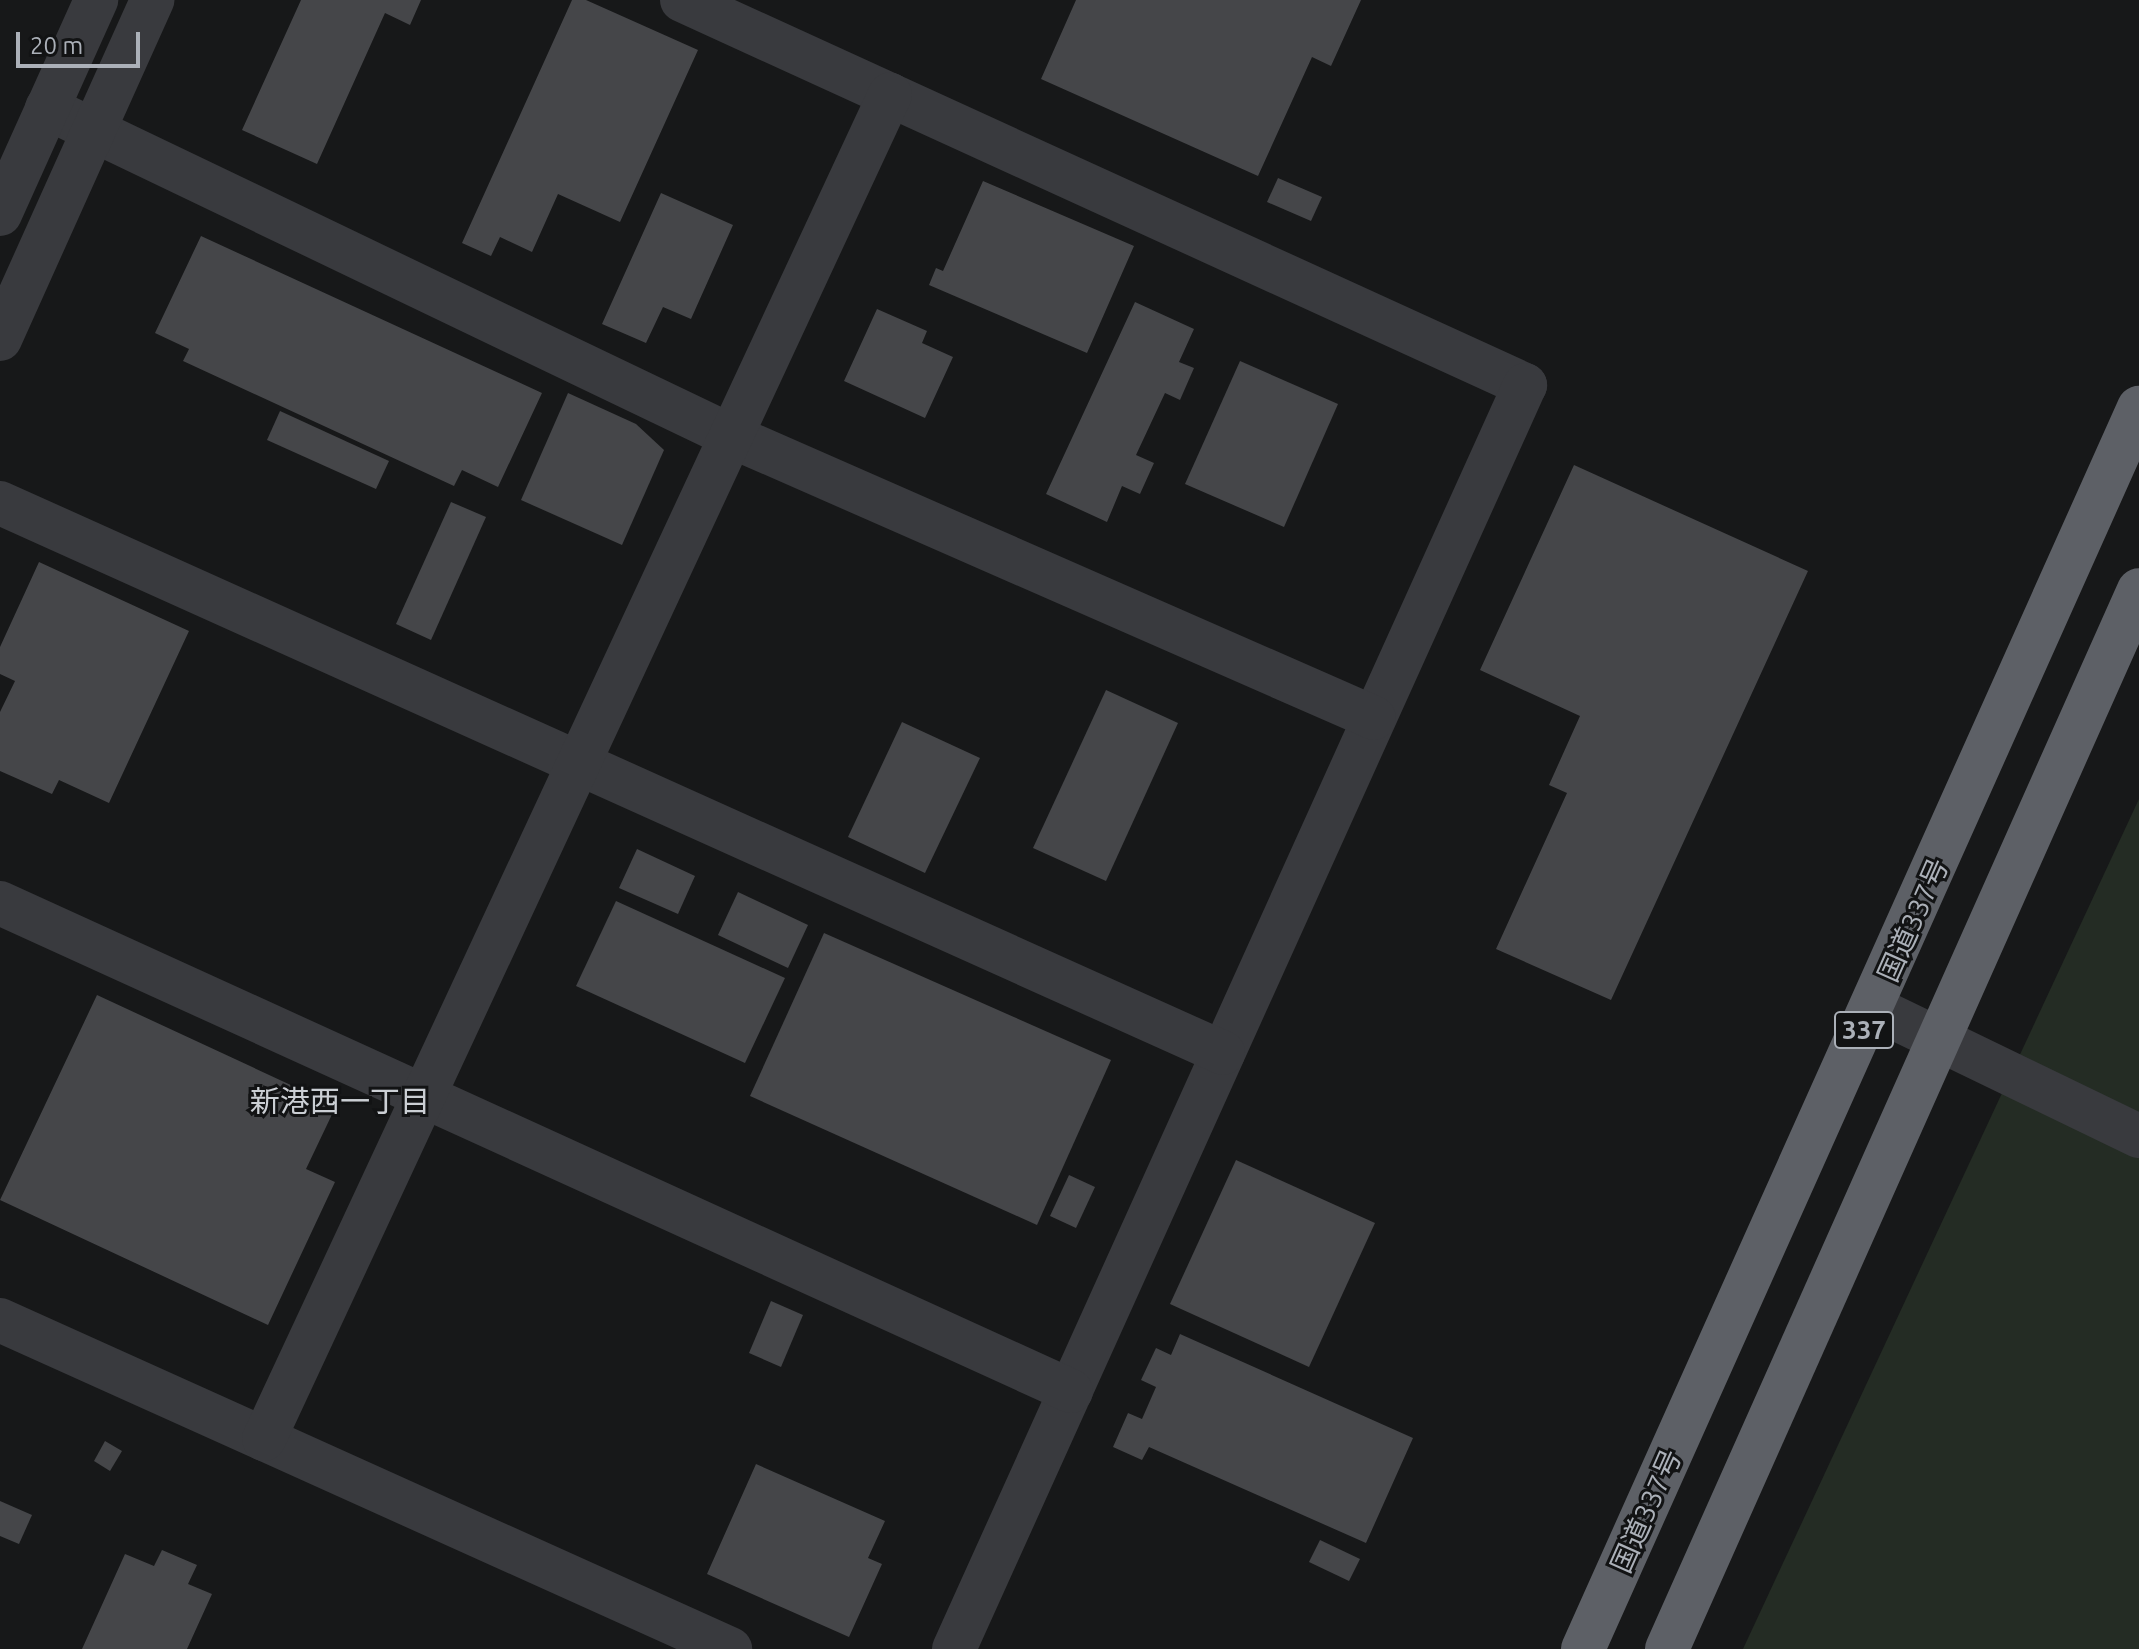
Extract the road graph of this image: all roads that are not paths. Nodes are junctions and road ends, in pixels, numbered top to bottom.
1 (96, 0) edge
2 (152, 0) edge
3 (682, 0) edge
4 (890, 95) junction
5 (47, 108) junction
6 (94, 128) junction
7 (0, 214) edge
8 (0, 339) edge
9 (2139, 408) edge
10 (731, 436) junction
11 (0, 503) edge
12 (2139, 590) edge
13 (1374, 718) junction
14 (579, 762) junction
15 (0, 903) edge
16 (1874, 1008) junction
17 (1941, 1040) junction
18 (1223, 1053) junction
19 (423, 1098) junction
20 (2139, 1136) edge
21 (0, 1320) edge
22 (1071, 1391) junction
23 (264, 1439) junction
24 (730, 1649) edge
25 (954, 1649) edge
26 (1583, 1649) edge
27 (1667, 1649) edge

1 - 5 street
2 - 6 street
3 - 4 street
4 - 10 street
4 - 13 street
5 - 6 street
5 - 7 street
6 - 8 street
6 - 10 street
9 - 16 highway, 国道337号 / 337
10 - 13 street
10 - 14 street
11 - 14 street
12 - 17 highway, 337
13 - 18 street
14 - 18 street
14 - 19 street
15 - 19 street
16 - 17 street
16 - 26 highway, 国道337号 / 337
17 - 20 street
17 - 27 highway, 337
18 - 22 street
19 - 22 street
19 - 23 street
21 - 23 street
22 - 25 street
23 - 24 street

